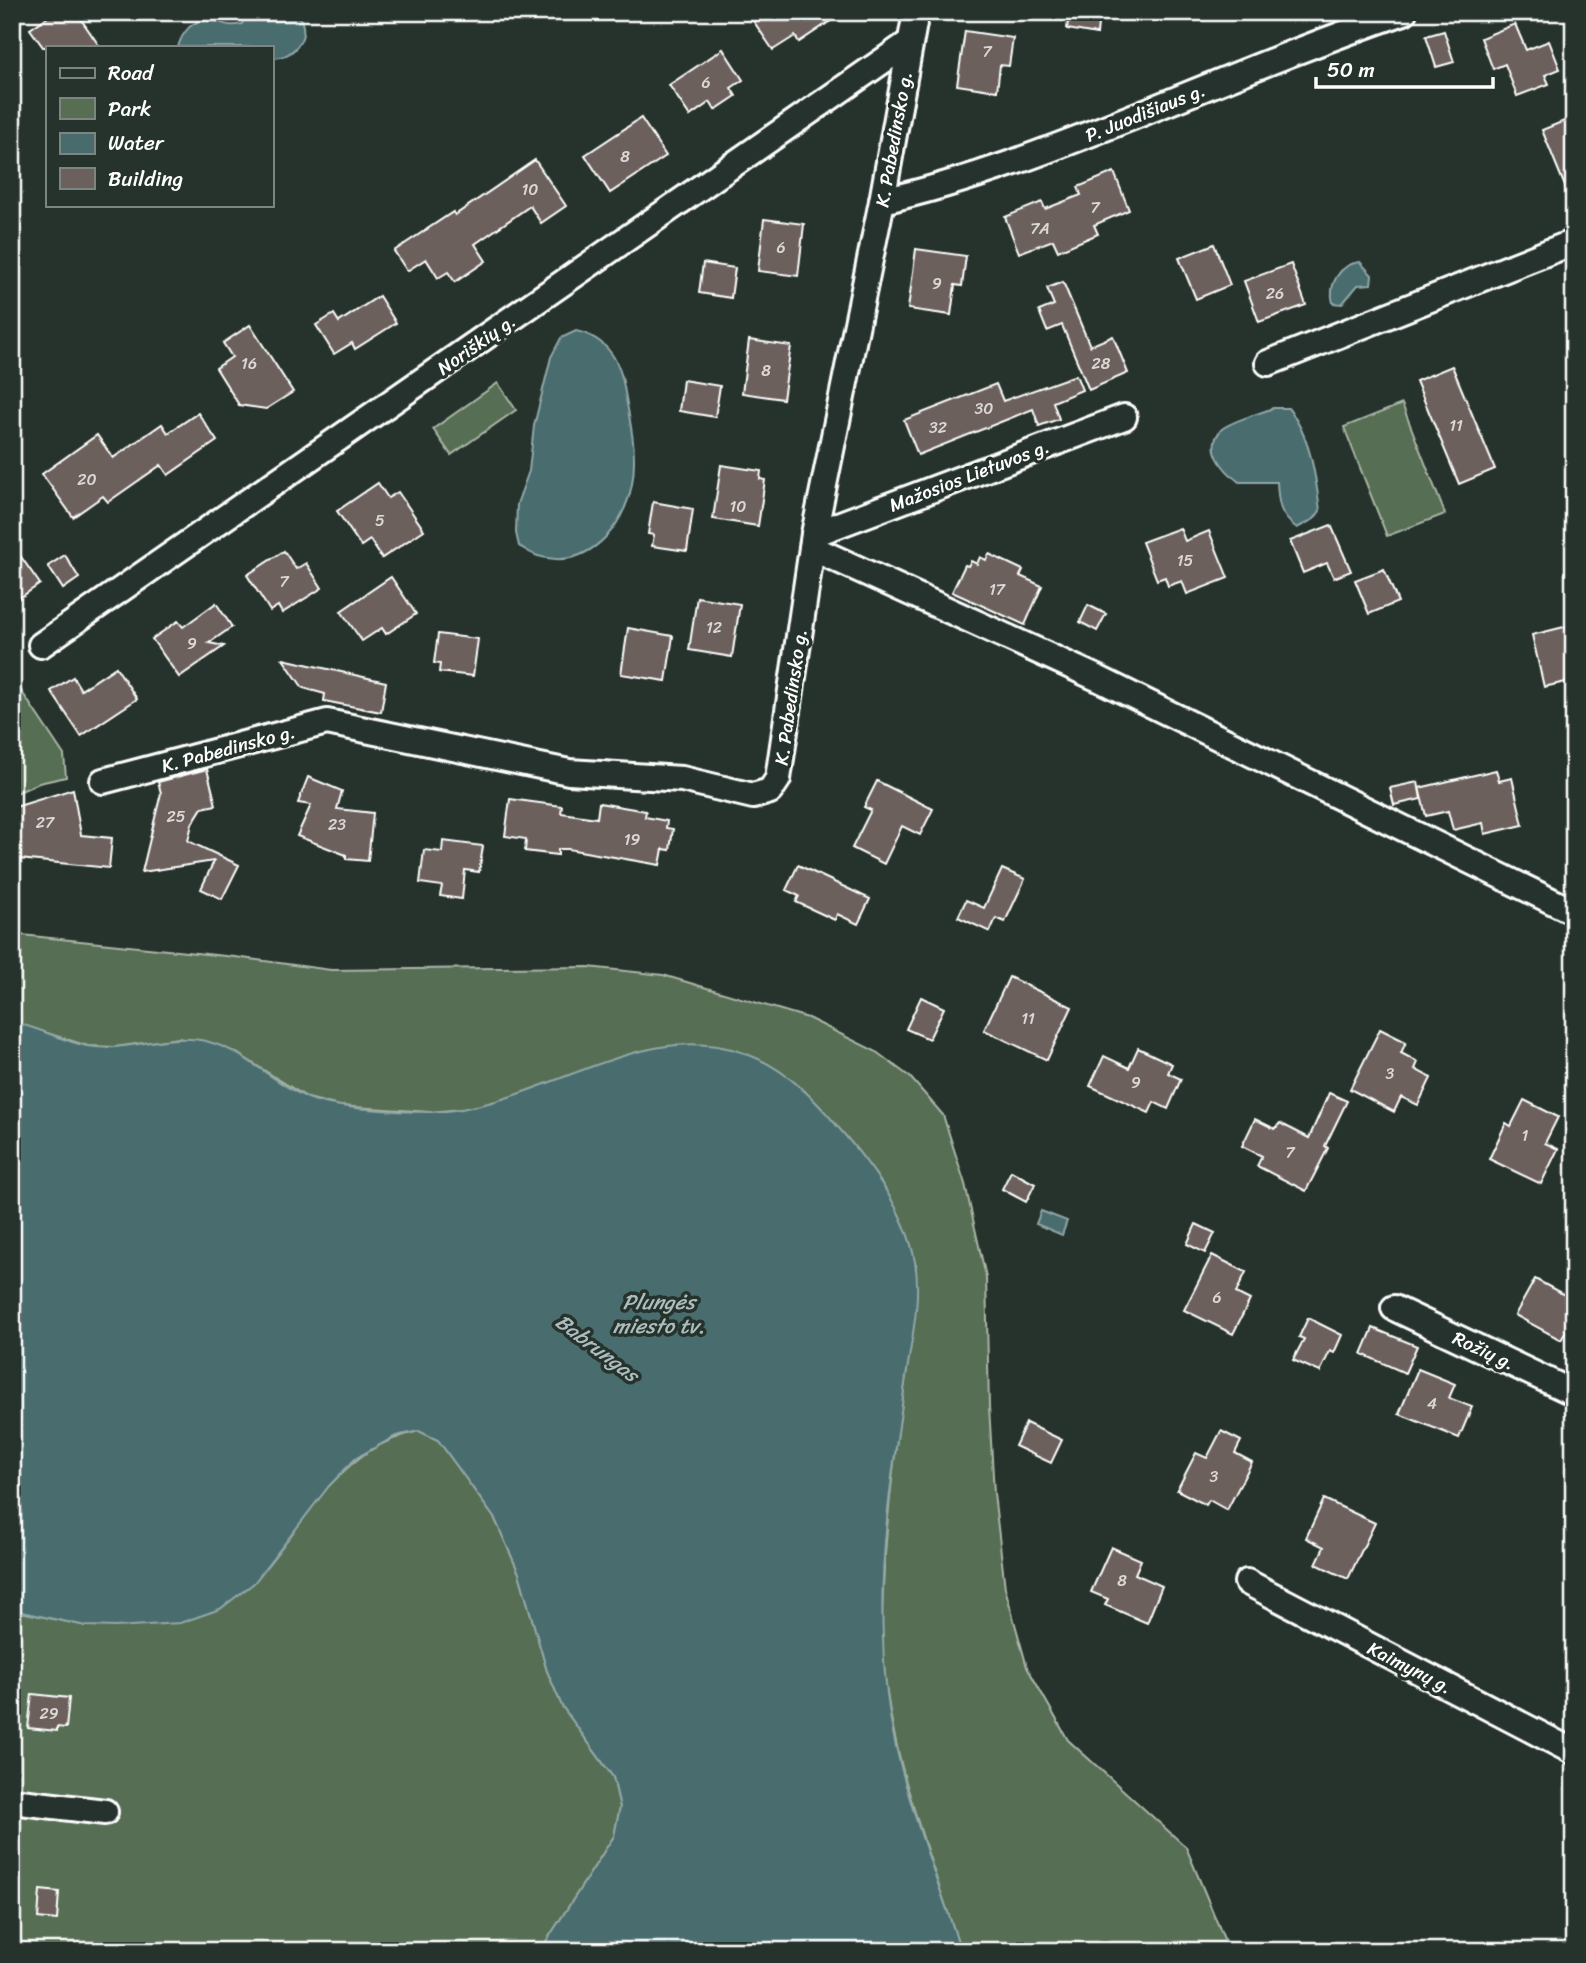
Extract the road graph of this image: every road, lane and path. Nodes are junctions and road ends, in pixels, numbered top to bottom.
1 (916, 12) edge
2 (1404, 12) edge
3 (911, 42) junction
4 (882, 201) junction
5 (1574, 243) edge
6 (1268, 363) dead end
7 (1124, 416) dead end
8 (813, 541) junction
9 (41, 645) dead end
10 (103, 781) dead end
11 (1574, 912) edge
12 (1394, 1308) dead end
13 (1574, 1393) edge
14 (1247, 1582) dead end
15 (1574, 1752) edge
16 (12, 1801) edge
17 (105, 1812) dead end

1 - 3 street, K. Pabedinsko g.
2 - 4 street, P. Juodišiaus g.
3 - 4 street, K. Pabedinsko g.
3 - 9 street, Noriškių g.
4 - 8 street, K. Pabedinsko g.
5 - 6 street
7 - 8 street, Mažosios Lietuvos g.
8 - 10 street, K. Pabedinsko g.
8 - 11 street
12 - 13 street, Rožių g.
14 - 15 street, Kaimynų g.
16 - 17 street

